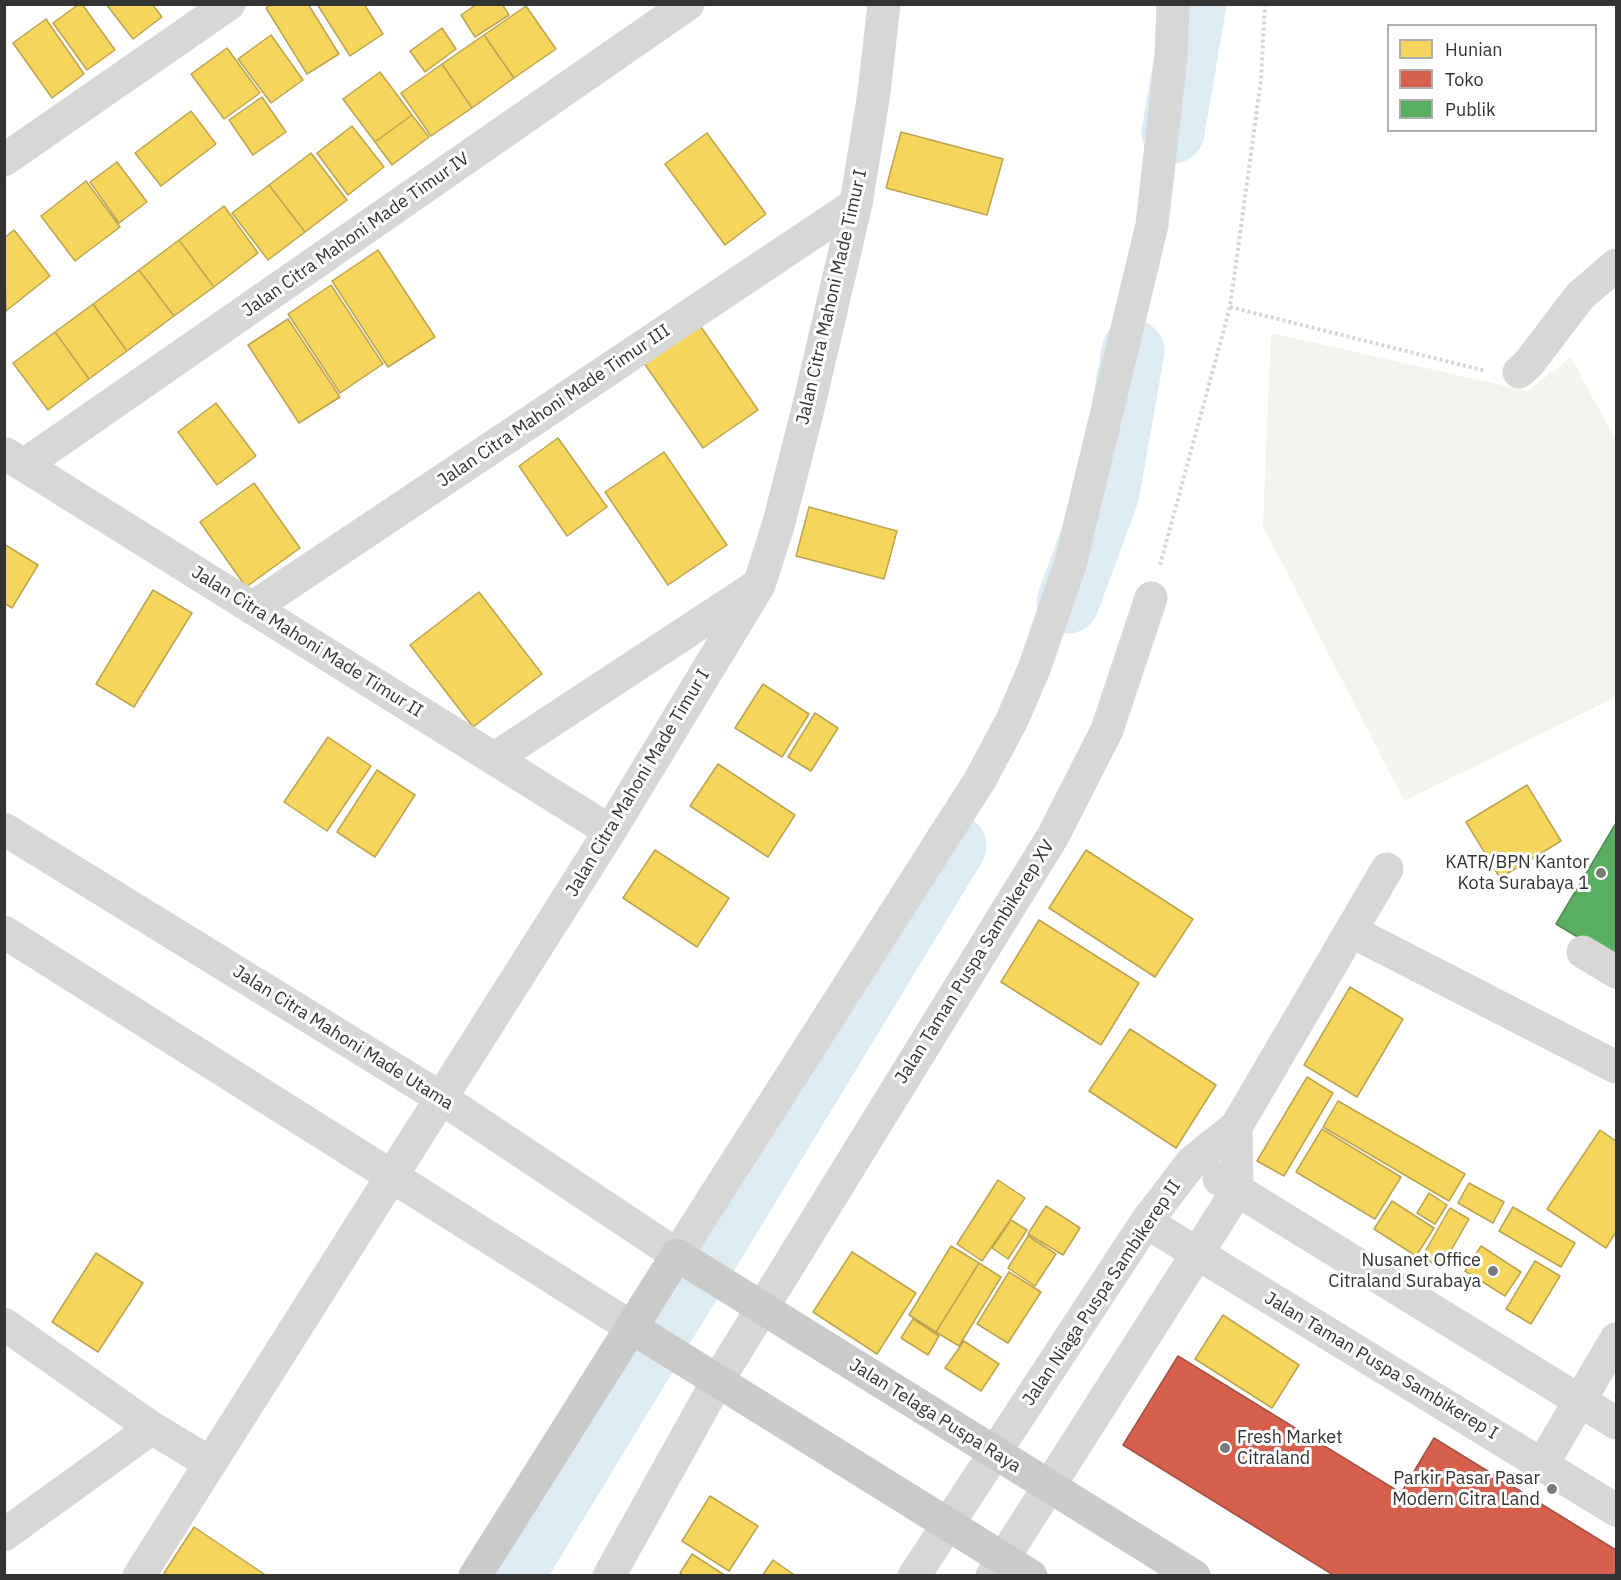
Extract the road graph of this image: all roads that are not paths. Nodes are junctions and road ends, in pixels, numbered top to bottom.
1 (229, 4) edge
2 (688, 4) edge
3 (884, 4) edge
4 (1173, 4) edge
5 (4, 160) edge
6 (855, 204) junction
7 (1617, 265) edge
8 (1519, 372) road end
9 (14, 459) edge
10 (759, 585) junction
11 (1151, 598) road end
12 (252, 608) junction
13 (495, 758) junction
14 (4, 829) edge
15 (610, 831) junction
16 (1387, 869) dead end
17 (1351, 931) junction
18 (9, 942) edge
19 (1583, 952) dead end
20 (1617, 972) edge
21 (1617, 1067) edge
22 (441, 1098) junction
23 (1236, 1127) junction
24 (1192, 1162) junction
25 (392, 1176) junction
26 (1237, 1191) junction
27 (1146, 1222) junction
28 (1198, 1254) junction
29 (686, 1261) junction
30 (759, 1306) junction
31 (4, 1324) edge
32 (640, 1333) junction
33 (1617, 1339) edge
34 (712, 1377) junction
35 (1580, 1401) junction
36 (1617, 1423) edge
37 (152, 1428) junction
38 (995, 1452) junction
39 (210, 1463) junction
40 (1542, 1465) junction
41 (1050, 1487) junction
42 (1617, 1510) edge
43 (947, 1524) junction
44 (4, 1535) edge
45 (998, 1567) edge
46 (139, 1575) edge
47 (475, 1575) edge
48 (609, 1575) edge
49 (914, 1575) edge
50 (1031, 1575) edge
51 (1194, 1575) edge

1 - 5 street
2 - 9 street, Jalan Citra Mahoni Made Timur IV
3 - 6 street, Jalan Citra Mahoni Made Timur I
4 - 29 street
6 - 10 street, Jalan Citra Mahoni Made Timur I
6 - 12 street, Jalan Citra Mahoni Made Timur III
7 - 8 street
9 - 12 street, Jalan Citra Mahoni Made Timur II
10 - 13 street
10 - 15 street, Jalan Citra Mahoni Made Timur I
11 - 30 street, Jalan Taman Puspa Sambikerep XV
12 - 13 street, Jalan Citra Mahoni Made Timur II
13 - 15 street, Jalan Citra Mahoni Made Timur II
14 - 22 street, Jalan Citra Mahoni Made Utama
15 - 22 street, Jalan Citra Mahoni Made Timur I
16 - 17 street
17 - 21 street
17 - 23 street
18 - 25 street
19 - 20 street
22 - 25 street, Jalan Citra Mahoni Made Timur I
22 - 29 street, Jalan Citra Mahoni Made Utama
23 - 24 street, Jalan Niaga Puspa Sambikerep II
23 - 26 street
24 - 26 street
24 - 27 street, Jalan Niaga Puspa Sambikerep II
25 - 32 street
25 - 39 street, Jalan Citra Mahoni Made Timur I
26 - 28 street
26 - 35 street
27 - 28 street, Jalan Taman Puspa Sambikerep I
27 - 38 street, Jalan Niaga Puspa Sambikerep II
28 - 40 street, Jalan Taman Puspa Sambikerep I
28 - 41 street
29 - 30 main road, Jalan Telaga Puspa Raya
29 - 32 main road
30 - 34 street, Jalan Taman Puspa Sambikerep XV
30 - 38 main road, Jalan Telaga Puspa Raya
31 - 37 street
32 - 34 main road
32 - 47 main road
33 - 35 street
34 - 43 main road
34 - 48 street, Jalan Taman Puspa Sambikerep XV
35 - 36 street
35 - 40 street
37 - 39 street
37 - 44 street
38 - 41 main road, Jalan Telaga Puspa Raya
38 - 43 street, Jalan Niaga Puspa Sambikerep II
39 - 46 street, Jalan Citra Mahoni Made Timur I
40 - 42 street, Jalan Taman Puspa Sambikerep I
41 - 45 street
41 - 51 main road, Jalan Telaga Puspa Raya
43 - 45 main road
43 - 49 street, Jalan Niaga Puspa Sambikerep II
45 - 50 main road

